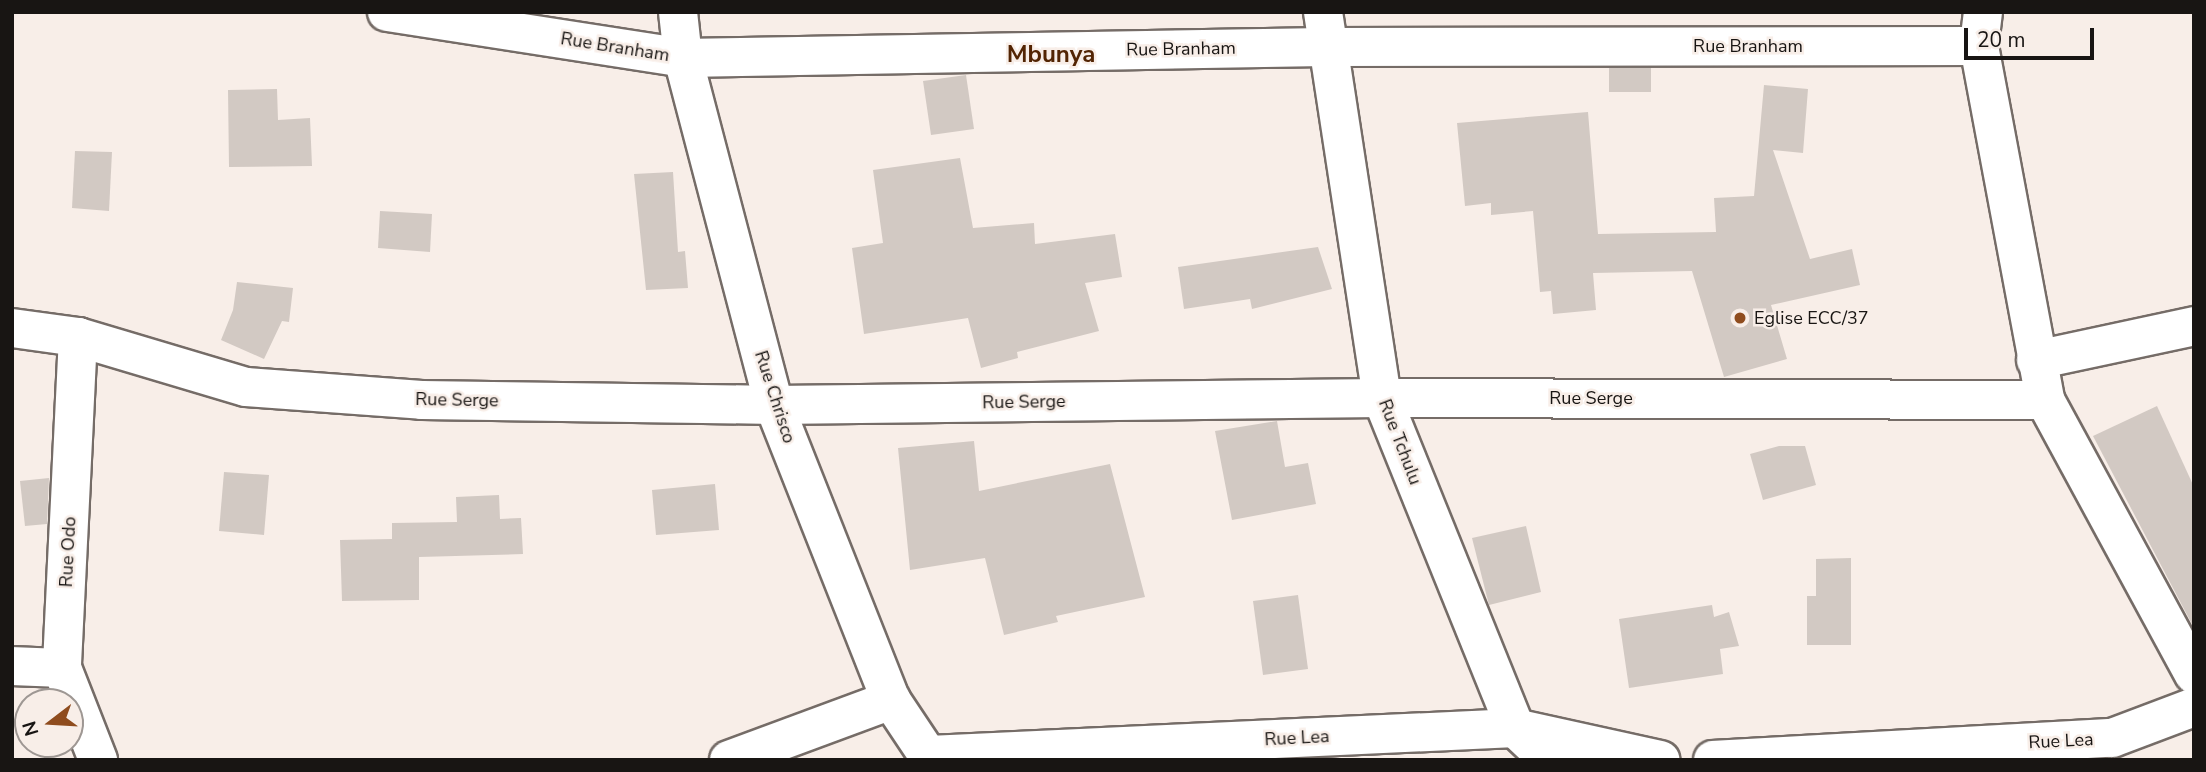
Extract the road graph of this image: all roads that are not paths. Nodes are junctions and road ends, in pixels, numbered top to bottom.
1 (387, 12) edge
2 (678, 12) edge
3 (1981, 29) edge
4 (1324, 30) edge
5 (683, 58) junction
6 (2194, 326) edge
7 (12, 328) edge
8 (78, 337) junction
9 (2036, 360) junction
10 (1382, 398) junction
11 (2045, 400) junction
12 (774, 405) junction
13 (12, 666) edge
14 (62, 668) junction
15 (2194, 674) edge
16 (891, 700) junction
17 (2194, 707) edge
18 (1515, 728) junction
19 (930, 757) edge
20 (98, 760) edge
21 (729, 760) edge
22 (1549, 760) edge
23 (1661, 760) edge
24 (1713, 760) edge

1 - 5 street, Rue Branham
2 - 5 street, Rue Chrisco
3 - 4 street, Rue Branham
3 - 9 street
4 - 5 street, Rue Branham
4 - 10 street, Rue Tchulu
5 - 12 street, Rue Chrisco
6 - 9 street
7 - 8 street, Rue Serge
8 - 12 street, Rue Serge
8 - 14 street, Rue Odo
9 - 11 street
10 - 11 street, Rue Serge
10 - 12 street, Rue Serge
10 - 18 street, Rue Tchulu
11 - 15 street
12 - 16 street, Rue Chrisco
13 - 14 street
14 - 20 street, Rue Odo
16 - 19 street, Rue Chrisco
16 - 21 street
17 - 24 street, Rue Lea
18 - 19 street, Rue Lea
18 - 22 street, Rue Tchulu
18 - 23 street, Rue Lea

